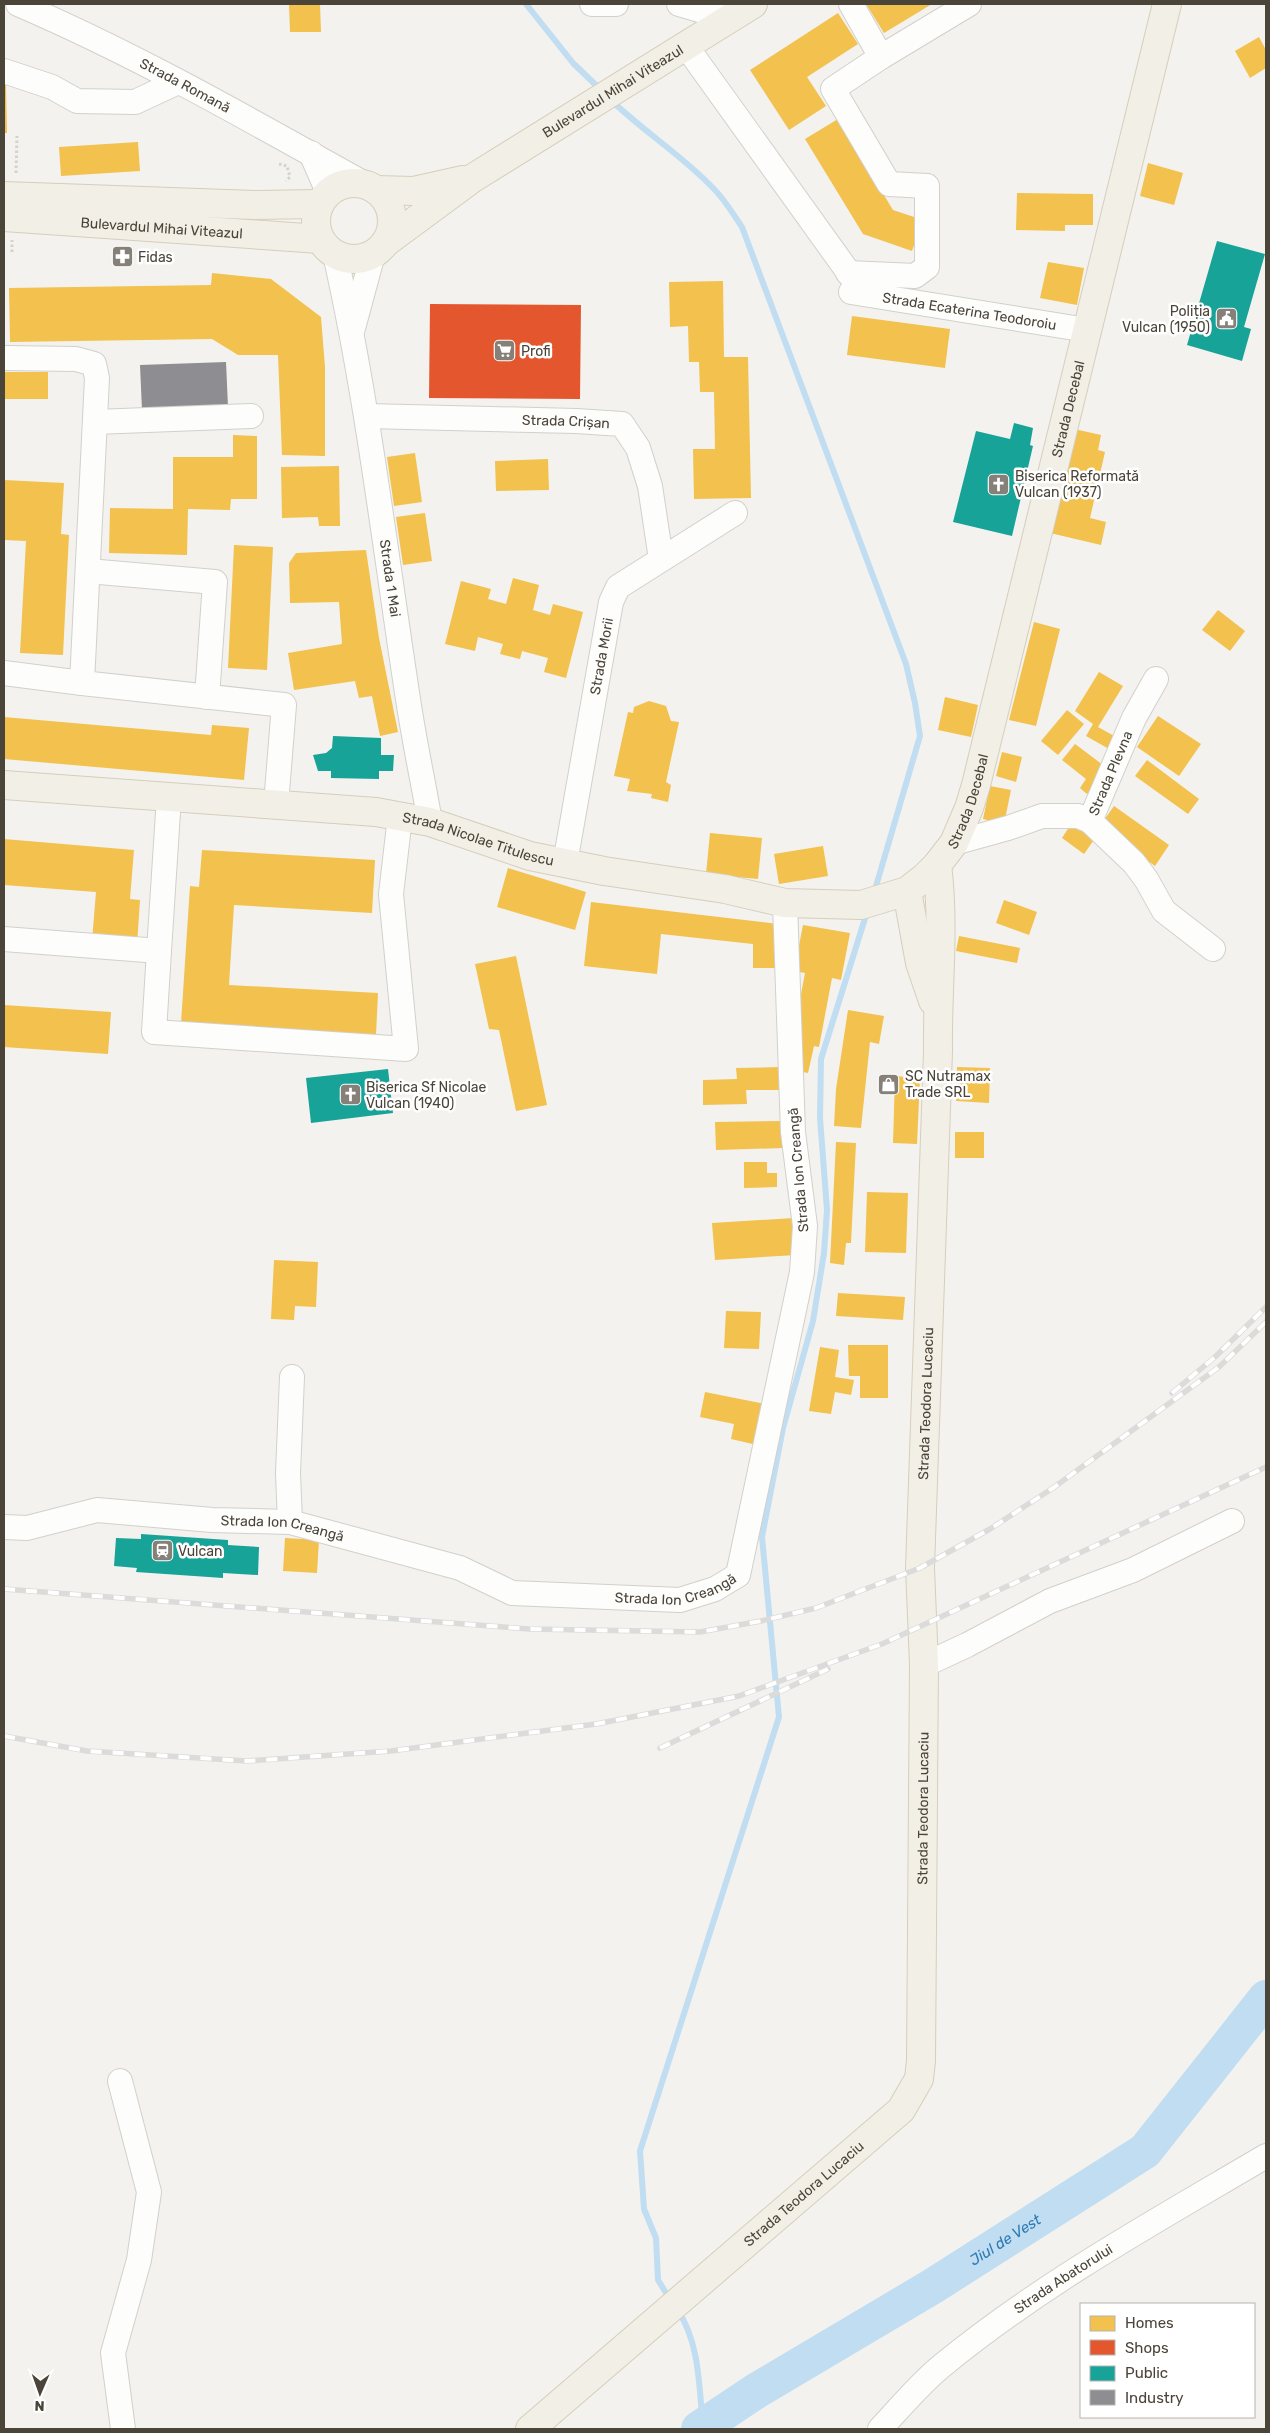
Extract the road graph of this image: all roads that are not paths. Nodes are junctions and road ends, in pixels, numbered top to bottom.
1 (18, 4) edge
2 (592, 4) edge
3 (616, 4) edge
4 (679, 4) edge
5 (754, 4) edge
6 (851, 4) edge
7 (969, 4) edge
8 (1168, 4) edge
9 (730, 18) junction
10 (686, 46) junction
11 (881, 57) junction
12 (4, 71) edge
13 (178, 82) junction
14 (311, 153) junction
15 (473, 178) junction
16 (370, 186) junction
17 (10, 190) edge
18 (323, 198) junction
19 (4, 217) edge
20 (327, 246) junction
21 (379, 249) junction
22 (855, 286) junction
23 (1086, 330) junction
24 (352, 332) junction
25 (4, 358) edge
26 (251, 416) dead end
27 (367, 416) junction
28 (95, 422) junction
29 (736, 513) dead end
30 (661, 559) junction
31 (88, 571) junction
32 (4, 674) edge
33 (1156, 679) dead end
34 (82, 683) junction
35 (207, 697) junction
36 (4, 785) edge
37 (169, 798) junction
38 (276, 804) junction
39 (400, 816) junction
40 (1090, 821) junction
41 (430, 822) junction
42 (954, 842) junction
43 (565, 863) junction
44 (938, 865) junction
45 (907, 891) junction
46 (785, 903) junction
47 (4, 940) edge
48 (1213, 949) dead end
49 (159, 951) junction
50 (937, 1013) junction
51 (292, 1377) dead end
52 (1232, 1521) dead end
53 (290, 1522) junction
54 (4, 1527) edge
55 (924, 1665) junction
56 (120, 2081) dead end
57 (1266, 2156) edge
58 (122, 2429) edge
59 (530, 2429) edge
60 (880, 2429) edge

1 - 13 street, Strada Romană
2 - 3 street
4 - 9 street
5 - 9 main road, Bulevardul Mihai Viteazul
6 - 11 street
7 - 11 street
8 - 23 main road, Strada Decebal
9 - 10 main road, Bulevardul Mihai Viteazul
10 - 15 main road, Bulevardul Mihai Viteazul
10 - 22 street
11 - 22 street
12 - 13 street
13 - 14 street, Strada Romană
14 - 16 street, Strada Romană
14 - 18 street
15 - 16 main road, Bulevardul Mihai Viteazul
15 - 21 main road, Bulevardul Mihai Viteazul
16 - 18 main road
16 - 21 main road
17 - 18 main road, Bulevardul Mihai Viteazul
18 - 20 main road
19 - 20 main road, Bulevardul Mihai Viteazul
20 - 21 main road
20 - 24 street, Strada 1 Mai
21 - 24 street, Strada 1 Mai
22 - 23 street, Strada Ecaterina Teodoroiu
23 - 42 main road, Strada Decebal
24 - 27 street, Strada 1 Mai
25 - 28 street
26 - 28 street
27 - 30 street, Strada Crișan
27 - 41 street, Strada 1 Mai
28 - 31 street
29 - 30 street, Strada Morii
30 - 43 street, Strada Morii
31 - 34 street
31 - 35 street
32 - 34 street
33 - 40 street, Strada Plevna
34 - 35 street
35 - 38 street
36 - 37 main road, Strada Nicolae Titulescu
37 - 38 main road, Strada Nicolae Titulescu
37 - 49 street
38 - 39 main road, Strada Nicolae Titulescu
39 - 41 main road, Strada Nicolae Titulescu
39 - 49 street
40 - 42 street, Strada Plevna
40 - 48 street
41 - 43 main road, Strada Nicolae Titulescu
42 - 44 main road, Strada Decebal
43 - 46 main road, Strada Nicolae Titulescu
44 - 45 main road, Strada Nicolae Titulescu
44 - 50 main road, Strada Teodora Lucaciu
45 - 46 main road, Strada Nicolae Titulescu
45 - 50 main road, Strada Teodora Lucaciu
46 - 53 street, Strada Ion Creangă
47 - 49 street
50 - 55 main road, Strada Teodora Lucaciu
51 - 53 street
52 - 55 street
53 - 54 street, Strada Ion Creangă
55 - 59 main road, Strada Teodora Lucaciu
56 - 58 street
57 - 60 street, Strada Abatorului

